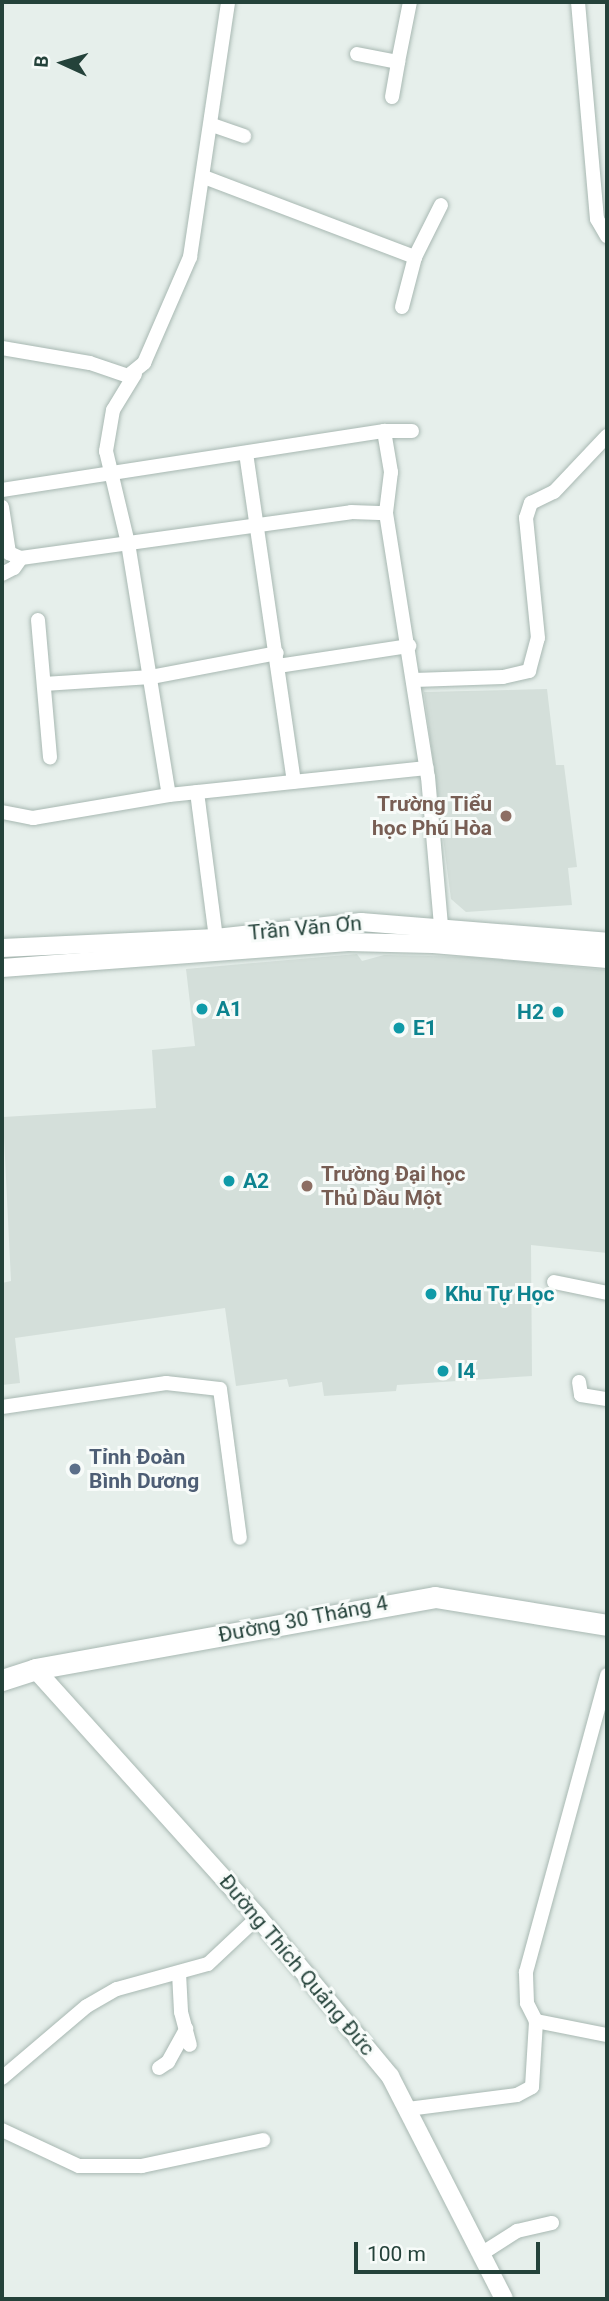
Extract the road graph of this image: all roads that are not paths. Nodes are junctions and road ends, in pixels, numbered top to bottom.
1 (228, 2) edge
2 (410, 2) edge
3 (578, 2) edge
4 (357, 54) dead end
5 (398, 62) junction
6 (391, 97) dead end
7 (212, 125) junction
8 (244, 136) dead end
9 (204, 177) junction
10 (441, 205) dead end
11 (607, 236) edge
12 (415, 257) junction
13 (402, 307) dead end
14 (2, 348) edge
15 (135, 374) junction
16 (384, 431) junction
17 (412, 431) dead end
18 (607, 436) edge
19 (246, 453) junction
20 (112, 474) junction
21 (2, 490) edge
22 (2, 507) edge
23 (386, 513) junction
24 (258, 526) junction
25 (128, 543) junction
26 (21, 558) junction
27 (2, 574) edge
28 (38, 620) dead end
29 (409, 646) junction
30 (277, 659) junction
31 (150, 677) junction
32 (414, 680) junction
33 (44, 684) junction
34 (50, 757) dead end
35 (427, 768) junction
36 (294, 782) junction
37 (197, 792) junction
38 (169, 795) junction
39 (2, 811) edge
40 (441, 926) junction
41 (607, 943) edge
42 (217, 946) junction
43 (2, 948) edge
44 (607, 960) edge
45 (2, 968) edge
46 (554, 1282) dead end
47 (607, 1293) edge
48 (579, 1382) dead end
49 (607, 1399) edge
50 (2, 1407) edge
51 (240, 1538) dead end
52 (607, 1625) edge
53 (35, 1669) junction
54 (607, 1675) edge
55 (2, 1680) edge
56 (258, 1917) junction
57 (179, 1973) junction
58 (536, 2021) junction
59 (186, 2029) junction
60 (607, 2035) edge
61 (190, 2045) dead end
62 (159, 2068) dead end
63 (2, 2078) edge
64 (408, 2109) junction
65 (2, 2130) edge
66 (263, 2140) dead end
67 (552, 2223) dead end
68 (481, 2254) junction
69 (504, 2299) edge

1 - 7 street
2 - 5 street
3 - 11 street
4 - 5 street
5 - 6 street
7 - 8 street
7 - 9 street
9 - 12 street
9 - 15 street
10 - 12 street
12 - 13 street
14 - 15 street
15 - 20 street
16 - 17 street
16 - 19 street
16 - 23 street
18 - 32 street
19 - 20 street
19 - 24 street
20 - 21 street
20 - 25 street
22 - 26 street
23 - 24 street
23 - 29 street
24 - 25 street
24 - 30 street
25 - 26 street
25 - 31 street
26 - 27 street
28 - 33 street
29 - 30 street
29 - 32 street
30 - 31 street
30 - 36 street
31 - 33 street
31 - 38 street
32 - 35 street
33 - 34 street
35 - 36 street
35 - 40 street
36 - 37 street
37 - 38 street
37 - 42 street
38 - 39 street
40 - 41 street, Trần Văn Ơn
40 - 42 street, Trần Văn Ơn
42 - 43 street, Trần Văn Ơn
42 - 44 street, Trần Văn Ơn
42 - 45 street, Trần Văn Ơn
46 - 47 street
48 - 49 street
50 - 51 street
52 - 53 main road, Đường 30 Tháng 4
53 - 55 main road, Đường 30 Tháng 4
53 - 56 street, Đường Thích Quảng Đức
54 - 58 street
56 - 57 street
56 - 64 street, Đường Thích Quảng Đức
57 - 59 street
57 - 63 street
58 - 60 street
58 - 64 street
59 - 61 street
59 - 62 street
64 - 68 street, Đường Thích Quảng Đức
65 - 66 street
67 - 68 street
68 - 69 street, Đường Thích Quảng Đức

